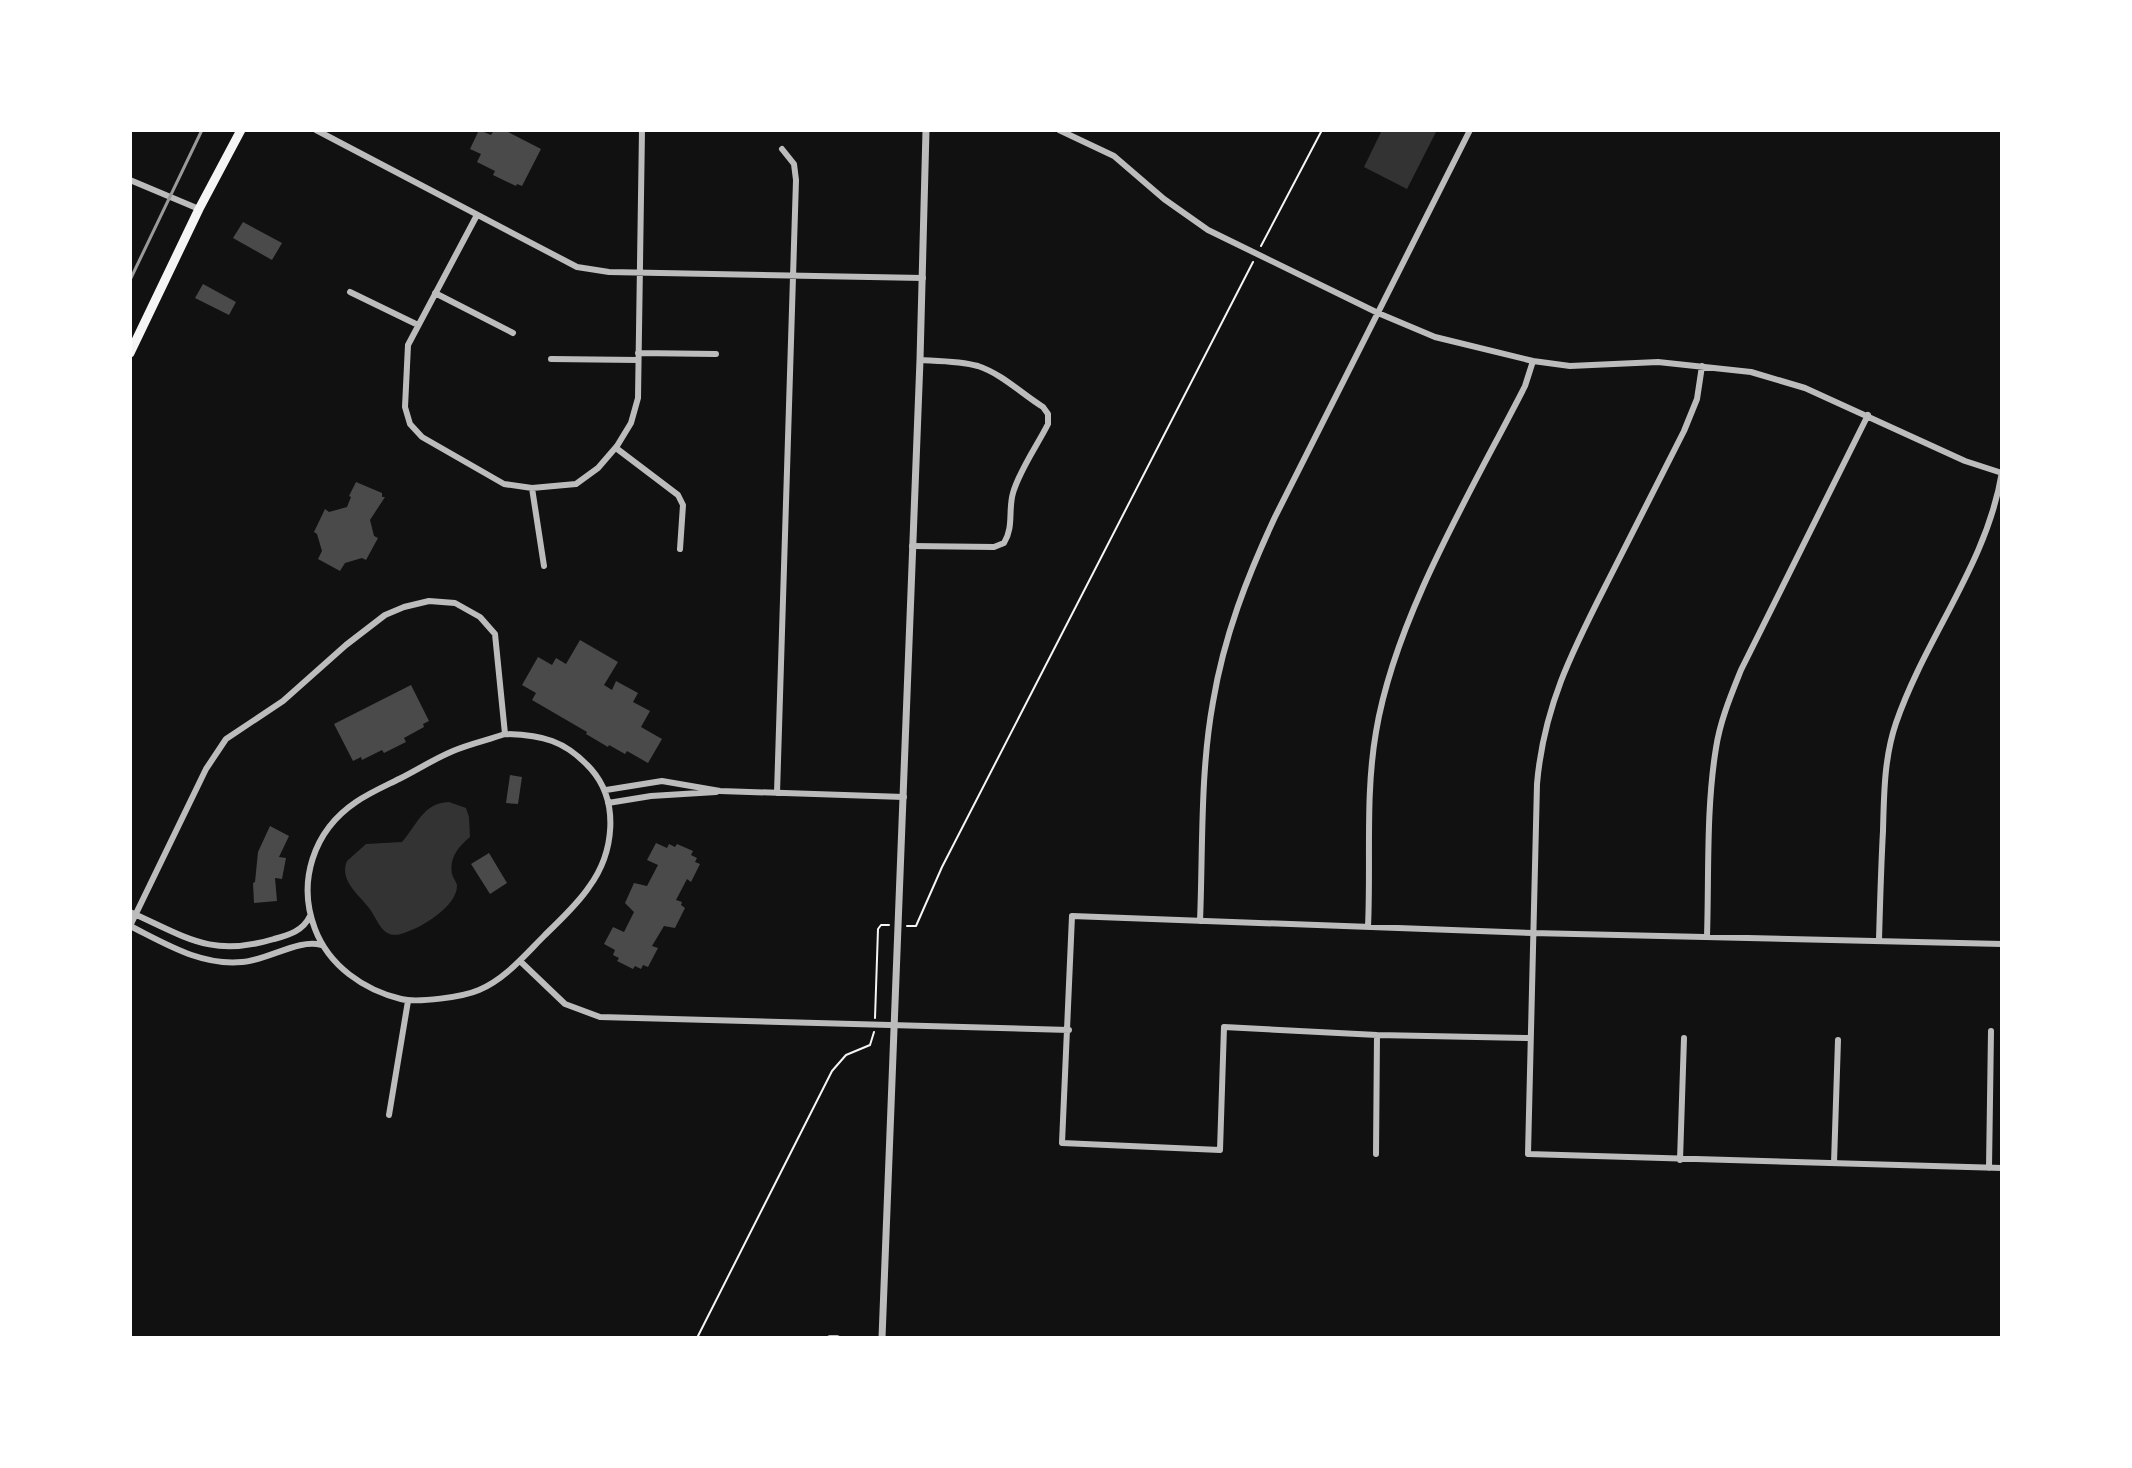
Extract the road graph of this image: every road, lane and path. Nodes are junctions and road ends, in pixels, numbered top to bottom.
1 (241, 130) edge
2 (316, 130) edge
3 (642, 130) edge
4 (926, 130) edge
5 (1059, 130) edge
6 (1322, 130) edge
7 (1470, 130) edge
8 (782, 149) dead end
9 (130, 180) edge
10 (199, 209) junction
11 (477, 215) junction
12 (1257, 254) junction
13 (640, 272) junction
14 (794, 274) junction
15 (923, 278) junction
16 (350, 292) dead end
17 (435, 293) junction
18 (1378, 313) junction
19 (418, 325) junction
20 (513, 333) dead end
21 (130, 353) edge
22 (716, 354) dead end
23 (638, 356) junction
24 (551, 359) dead end
25 (920, 360) junction
26 (1533, 361) junction
27 (1702, 366) junction
28 (1868, 415) junction
29 (616, 448) junction
30 (2002, 472) edge
31 (532, 488) junction
32 (912, 546) junction
33 (680, 549) dead end
34 (544, 566) dead end
35 (505, 734) junction
36 (606, 790) junction
37 (720, 791) junction
38 (777, 793) junction
39 (904, 797) junction
40 (608, 803) junction
41 (133, 913) edge
42 (310, 916) junction
43 (1200, 921) junction
44 (884, 925) dead end
45 (130, 926) edge
46 (911, 926) dead end
47 (1368, 927) junction
48 (1532, 933) junction
49 (1707, 936) junction
50 (1879, 940) junction
51 (2002, 944) edge
52 (321, 945) junction
53 (520, 961) junction
54 (408, 1001) junction
55 (875, 1014) dead end
56 (894, 1025) junction
57 (1069, 1030) junction
58 (1991, 1031) dead end
59 (1377, 1035) junction
60 (873, 1038) dead end
61 (1530, 1038) junction
62 (1684, 1038) dead end
63 (1838, 1040) dead end
64 (389, 1115) dead end
65 (1376, 1154) dead end
66 (1680, 1160) junction
67 (1834, 1163) junction
68 (1989, 1168) junction
69 (2002, 1168) edge
70 (697, 1338) edge
71 (830, 1338) edge
72 (837, 1338) edge
73 (882, 1338) edge

1 - 10 main road
2 - 11 street
3 - 13 street
4 - 15 street
5 - 12 street
6 - 12 path
7 - 18 street
8 - 14 street
9 - 10 street
10 - 21 main road
11 - 13 street
11 - 17 street
12 - 18 street
12 - 46 path
13 - 14 street
13 - 23 street
14 - 15 street
14 - 38 street
15 - 25 street
16 - 19 street
17 - 19 street
17 - 20 street
18 - 26 street
18 - 43 street
19 - 31 street
22 - 23 street
23 - 24 street
23 - 29 street
25 - 32 street
25 - 32 street
26 - 27 street
26 - 47 street
27 - 28 street
27 - 48 street
28 - 30 street
28 - 49 street
29 - 31 street
29 - 33 street
30 - 50 street
31 - 34 street
32 - 39 street
35 - 36 street
35 - 41 street
35 - 42 street
36 - 37 street
36 - 40 street
37 - 38 street
37 - 40 street
38 - 39 street
39 - 56 street
40 - 53 street
41 - 42 street
41 - 45 street
42 - 52 street
43 - 47 street
43 - 57 street
44 - 55 path
45 - 52 street
47 - 48 street
48 - 49 street
48 - 61 street
49 - 50 street
50 - 51 street
52 - 54 street
53 - 54 street
53 - 56 street
54 - 64 street
56 - 57 street
56 - 73 street
57 - 59 street
58 - 68 street
59 - 61 street
59 - 65 street
60 - 70 path
61 - 66 street
62 - 66 street
63 - 67 street
66 - 67 street
67 - 68 street
68 - 69 street
71 - 72 street

